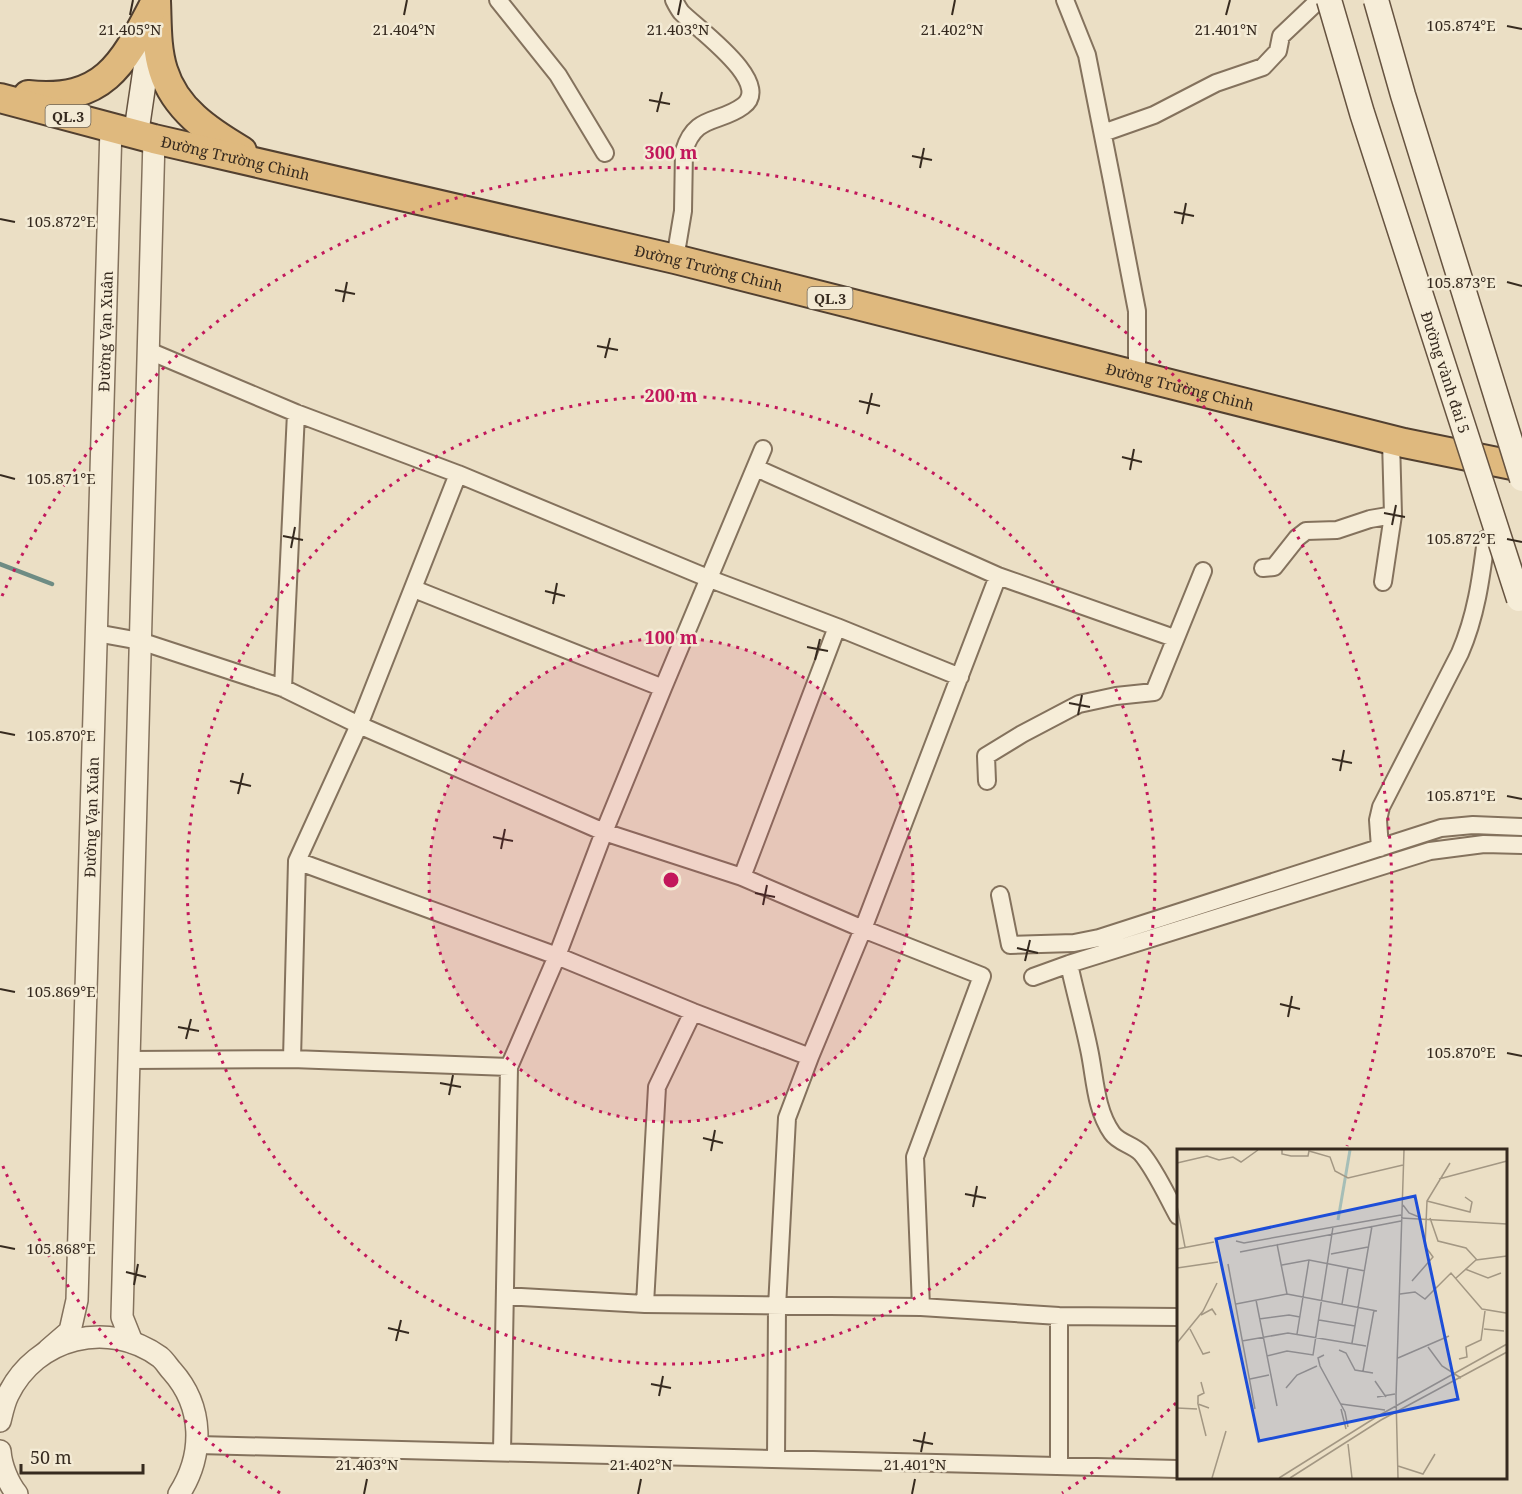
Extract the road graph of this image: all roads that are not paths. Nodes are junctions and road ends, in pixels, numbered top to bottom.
1 (156, 0) edge
2 (498, 0) edge
3 (674, 0) edge
4 (1065, 0) edge
5 (1319, 0) edge
6 (1329, 0) edge
7 (1376, 0) edge
8 (0, 93) edge
9 (0, 98) edge
10 (134, 133) junction
11 (1103, 133) junction
12 (605, 153) dead end
13 (264, 164) junction
14 (675, 259) junction
15 (149, 351) junction
16 (1137, 376) junction
17 (296, 413) junction
18 (1391, 440) junction
19 (764, 449) dead end
20 (1522, 467) edge
21 (756, 468) junction
22 (458, 474) junction
23 (1522, 479) edge
24 (1393, 515) junction
25 (1486, 539) dead end
26 (1263, 568) dead end
27 (1203, 571) dead end
28 (998, 576) junction
29 (710, 579) junction
30 (1383, 582) dead end
31 (414, 589) junction
32 (1520, 603) edge
33 (837, 627) junction
34 (96, 633) junction
35 (1174, 638) junction
36 (140, 641) junction
37 (960, 676) junction
38 (283, 688) junction
39 (663, 688) junction
40 (359, 724) junction
41 (987, 781) dead end
42 (1522, 827) edge
43 (604, 832) junction
44 (1522, 845) edge
45 (1380, 848) junction
46 (297, 861) junction
47 (742, 877) junction
48 (1000, 895) dead end
49 (863, 929) junction
50 (557, 956) junction
51 (1069, 964) junction
52 (1033, 977) dead end
53 (693, 1012) junction
54 (810, 1057) junction
55 (292, 1059) junction
56 (129, 1060) junction
57 (509, 1067) junction
58 (1177, 1213) edge
59 (505, 1296) junction
60 (645, 1304) junction
61 (777, 1307) junction
62 (921, 1308) junction
63 (1059, 1316) junction
64 (1177, 1317) edge
65 (132, 1342) junction
66 (48, 1350) junction
67 (0, 1421) edge
68 (198, 1445) junction
69 (0, 1451) edge
70 (502, 1452) junction
71 (776, 1459) junction
72 (1059, 1466) junction
73 (1177, 1469) edge
74 (14, 1491) edge
75 (179, 1494) edge

1 - 8 highway
1 - 10 main road, Đường Vạn Xuân
1 - 13 highway
2 - 12 street
3 - 14 street
4 - 11 street
5 - 11 street
6 - 32 main road, Đường vành đai 5, bridge
7 - 23 main road, bridge
9 - 10 highway, Đường Trường Chinh / QL.3
10 - 13 highway, Đường Trường Chinh / QL.3
10 - 15 street, Đường Vạn Xuân
10 - 34 street, Đường Vạn Xuân
11 - 16 street
13 - 14 highway, Đường Trường Chinh / QL.3
14 - 16 highway, Đường Trường Chinh / QL.3
15 - 17 street
15 - 36 street, Đường Vạn Xuân
16 - 18 highway, Đường Trường Chinh / QL.3
17 - 22 street
17 - 38 street
18 - 20 highway, Đường Trường Chinh / QL.3
18 - 24 street
19 - 21 street
21 - 28 street
21 - 29 street
22 - 29 street
22 - 31 street
24 - 26 street
24 - 30 street
25 - 45 street
27 - 35 street
28 - 35 street
28 - 37 street
29 - 33 street
29 - 39 street
31 - 39 street
31 - 40 street
33 - 37 street
33 - 47 street
34 - 36 street
34 - 66 street, Đường Vạn Xuân
35 - 41 street
36 - 38 street
36 - 56 street, Đường Vạn Xuân
37 - 49 street
38 - 40 street
39 - 43 street
40 - 43 street
40 - 46 street
42 - 45 street
43 - 47 street
43 - 50 street
44 - 51 street
45 - 48 street
46 - 50 street
46 - 55 street
47 - 49 street
49 - 54 street
49 - 62 street
50 - 53 street
50 - 57 street
51 - 52 street
51 - 58 street
53 - 54 street
53 - 60 street
54 - 61 street
55 - 56 street
55 - 57 street
56 - 65 street, Đường Vạn Xuân
57 - 59 street
59 - 60 street
59 - 70 street
60 - 61 street
61 - 62 street
61 - 71 street
62 - 63 street
63 - 64 street
63 - 72 street
65 - 66 street
65 - 68 street
66 - 67 street, Đường Vạn Xuân
68 - 70 street
68 - 75 street
69 - 74 street
70 - 71 street
71 - 72 street
72 - 73 street

